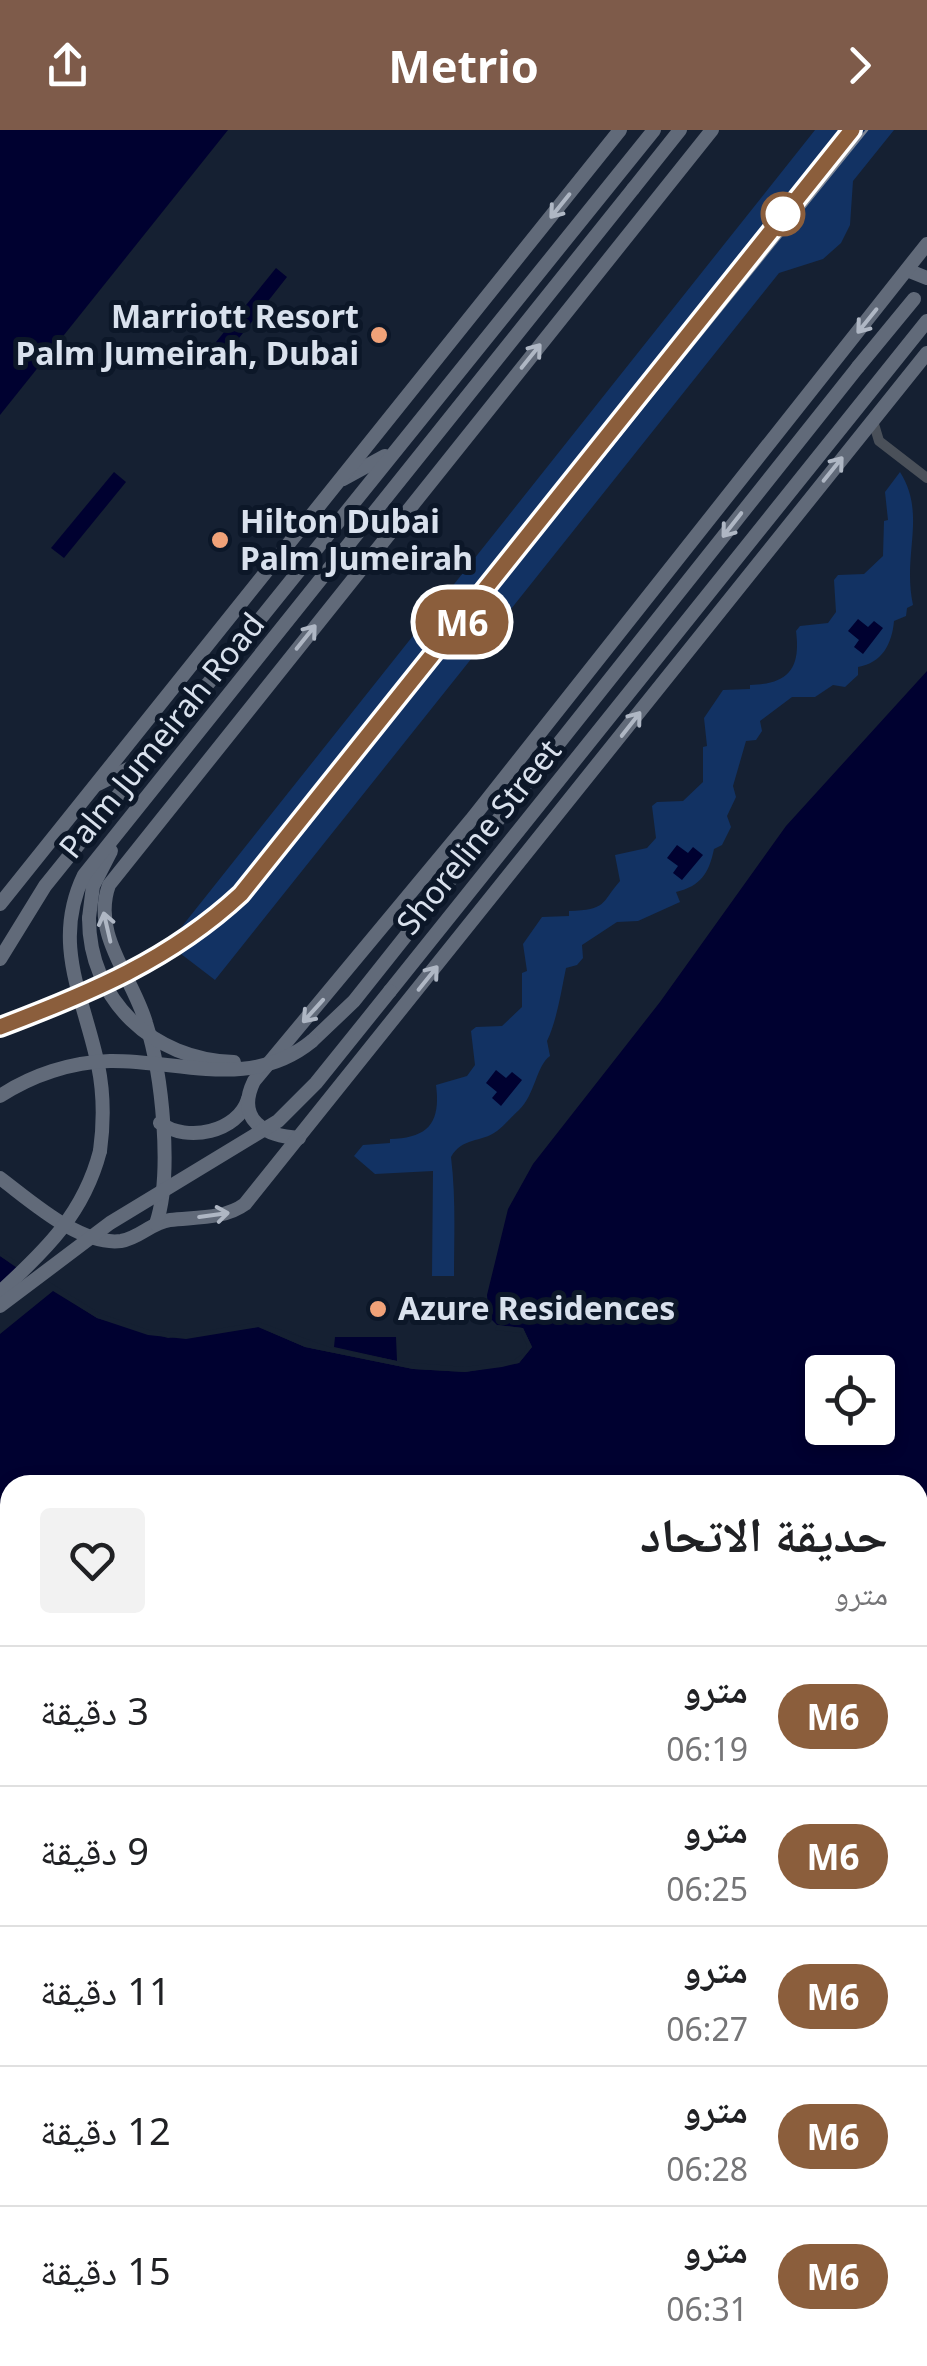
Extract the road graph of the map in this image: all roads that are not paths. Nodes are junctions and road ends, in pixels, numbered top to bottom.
1 (620, 130) edge
2 (654, 130) edge
3 (679, 130) edge
4 (712, 130) edge
5 (699, 147) junction
6 (927, 244) edge
7 (907, 270) junction
8 (927, 280) edge
9 (897, 284) junction
10 (927, 319) edge
11 (927, 353) edge
12 (506, 387) junction
13 (458, 408) junction
14 (872, 421) junction
15 (390, 453) junction
16 (927, 478) edge
17 (337, 482) junction
18 (362, 529) junction
19 (761, 560) junction
20 (361, 568) junction
21 (724, 574) junction
22 (251, 590) junction
23 (648, 598) junction
24 (646, 634) junction
25 (237, 647) junction
26 (269, 684) junction
27 (227, 700) junction
28 (605, 724) junction
29 (566, 732) junction
30 (528, 748) junction
31 (147, 760) junction
32 (602, 760) junction
33 (94, 787) junction
34 (144, 800) junction
35 (471, 820) junction
36 (466, 858) junction
37 (512, 873) junction
38 (479, 883) junction
39 (0, 904) edge
40 (0, 959) edge
41 (312, 1041) junction
42 (0, 1096) edge
43 (248, 1098) junction
44 (160, 1123) junction
45 (299, 1138) junction
46 (0, 1178) edge
47 (156, 1224) junction
48 (0, 1292) edge
49 (0, 1306) edge

1 -> 17 main road
2 - 15 main road, Palm Jumeirah Road
3 - 5 main road
3 - 13 main road, Palm Jumeirah Road, bridge
4 - 5 main road
12 -> 5 main road
6 - 7 main road
7 - 8 main road
7 - 9 main road
8 -> 24 main road, Shoreline Street, bridge
9 - 10 main road
9 -> 23 main road
10 - 21 main road, Shoreline Street
11 - 14 main road
12 - 13 main road
12 - 20 main road
13 - 18 main road, Palm Jumeirah Road
14 - 16 street
19 -> 14 main road
15 - 17 main road
15 - 25 main road, Palm Jumeirah Road
17 - 22 main road
18 - 20 main road
18 - 27 main road, Palm Jumeirah Road
19 - 21 main road
32 -> 19 main road
26 -> 20 main road
21 - 28 main road, Shoreline Street
22 - 25 main road
22 - 33 main road
23 - 24 main road
23 - 30 main road
24 - 29 main road, Shoreline Street
25 - 31 main road, Palm Jumeirah Road
26 - 27 main road
44 -> 26 main road
27 - 34 main road, Palm Jumeirah Road
28 - 32 main road
28 - 38 main road, Shoreline Street
29 - 30 main road
29 - 36 main road, Shoreline Street
30 - 35 main road
31 - 33 main road
31 - 40 main road, Palm Jumeirah Road
32 - 37 main road
33 - 39 main road
34 - 41 main road, bridge
34 - 48 main road, Palm Jumeirah Road, bridge
35 - 36 main road
35 -> 43 main road
36 - 41 main road, Shoreline Street
37 - 38 main road
45 -> 37 main road
38 - 49 main road, Shoreline Street, bridge
41 - 42 main road, Shoreline Street, bridge
43 - 44 main road
43 - 45 main road
44 - 47 main road
47 -> 45 main road
46 - 47 main road

